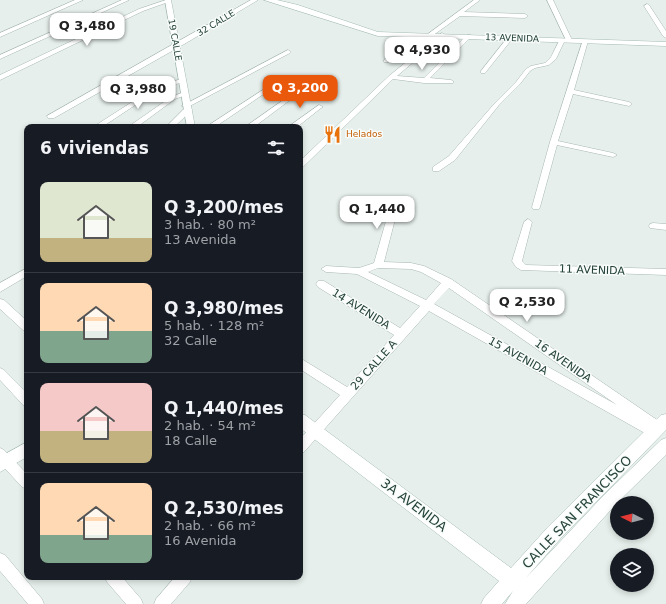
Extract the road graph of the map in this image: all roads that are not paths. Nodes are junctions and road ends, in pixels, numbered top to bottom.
1 (80, 0) edge
2 (126, 0) edge
3 (255, 0) edge
4 (269, 0) edge
5 (477, 0) edge
6 (550, 0) edge
7 (168, 1) edge
8 (647, 6) dead end
9 (460, 14) junction
10 (525, 16) dead end
11 (0, 35) edge
12 (419, 35) junction
13 (430, 35) junction
14 (442, 36) junction
15 (469, 36) junction
16 (666, 36) edge
17 (510, 38) junction
18 (565, 40) junction
19 (585, 40) junction
20 (666, 44) edge
21 (177, 45) junction
22 (288, 52) dead end
23 (0, 57) edge
24 (386, 61) dead end
25 (483, 72) dead end
26 (391, 77) junction
27 (0, 78) edge
28 (182, 81) junction
29 (424, 81) junction
30 (451, 82) dead end
31 (277, 83) dead end
32 (570, 91) junction
33 (184, 94) junction
34 (292, 96) dead end
35 (629, 104) dead end
36 (319, 107) dead end
37 (187, 108) junction
38 (51, 116) dead end
39 (102, 124) edge
40 (136, 124) edge
41 (173, 124) edge
42 (190, 124) edge
43 (215, 124) edge
44 (253, 124) edge
45 (296, 124) edge
46 (554, 142) junction
47 (613, 156) dead end
48 (303, 162) edge
49 (436, 170) dead end
50 (396, 200) dead end
51 (536, 206) dead end
52 (528, 222) dead end
53 (653, 226) dead end
54 (666, 227) edge
55 (378, 265) junction
56 (326, 269) dead end
57 (359, 271) junction
58 (666, 272) edge
59 (24, 273) edge
60 (448, 282) junction
61 (321, 284) dead end
62 (0, 288) edge
63 (0, 303) edge
64 (427, 305) junction
65 (24, 324) edge
66 (401, 334) junction
67 (303, 365) edge
68 (0, 373) edge
69 (348, 394) junction
70 (24, 398) edge
71 (303, 422) edge
72 (661, 428) edge
73 (315, 431) junction
74 (666, 444) edge
75 (303, 445) edge
76 (24, 450) edge
77 (2, 460) edge
78 (24, 480) edge
79 (0, 560) edge
80 (513, 579) junction
81 (115, 580) edge
82 (182, 580) edge
83 (527, 591) junction
84 (37, 604) edge
85 (136, 604) edge
86 (161, 604) edge
87 (490, 604) edge
88 (514, 604) edge

1 - 11 street
2 - 23 street
3 - 21 street, 32 CALLE
4 - 12 main road, 13 AVENIDA
5 - 9 street
6 - 18 street
7 - 21 main road, 19 CALLE
7 - 27 street
8 - 16 street
9 - 10 street
9 - 13 street
12 - 13 main road, 13 AVENIDA
12 - 24 street
13 - 14 main road, 13 AVENIDA
14 - 15 main road, 13 AVENIDA
14 - 26 street
15 - 17 main road, 13 AVENIDA
15 - 29 street
17 - 18 main road, 13 AVENIDA
17 - 25 street
18 - 19 main road, 13 AVENIDA
18 - 49 street
19 - 20 main road, 13 AVENIDA
19 - 32 street
21 - 28 main road, 19 CALLE
21 - 38 street, 32 CALLE
22 - 37 street
26 - 29 street
26 - 48 street
28 - 33 main road, 19 CALLE
28 - 39 street
29 - 30 street
31 - 43 street
32 - 35 street
32 - 46 street
33 - 37 main road, 19 CALLE
33 - 40 street
34 - 44 street
36 - 45 street
37 - 41 street
37 - 42 main road, 19 CALLE
46 - 47 street
46 - 51 street
50 - 55 street
52 - 58 street, 11 AVENIDA
53 - 54 street
55 - 57 street, 16 AVENIDA
55 - 60 street, 16 AVENIDA
56 - 57 street
57 - 64 street, 15 AVENIDA
59 - 62 street
60 - 64 street, 29 CALLE A
60 - 72 street, 16 AVENIDA
61 - 66 street, 14 AVENIDA
63 - 65 street
64 - 66 street, 29 CALLE A
64 - 72 street, 15 AVENIDA
66 - 69 street, 29 CALLE A
67 - 69 street
68 - 70 street
69 - 73 street, 29 CALLE A
71 - 73 main road, 3A AVENIDA
72 - 80 main road, CALLE SAN FRANCISCO
73 - 75 street, 29 CALLE A
73 - 80 main road, 3A AVENIDA
74 - 83 main road, CALLE SAN FRANCISCO
76 - 77 main road
77 - 78 street
79 - 84 street
80 - 83 main road, 3A AVENIDA
80 - 87 main road, CALLE SAN FRANCISCO
81 - 85 street
82 - 86 street
83 - 88 main road, CALLE SAN FRANCISCO

